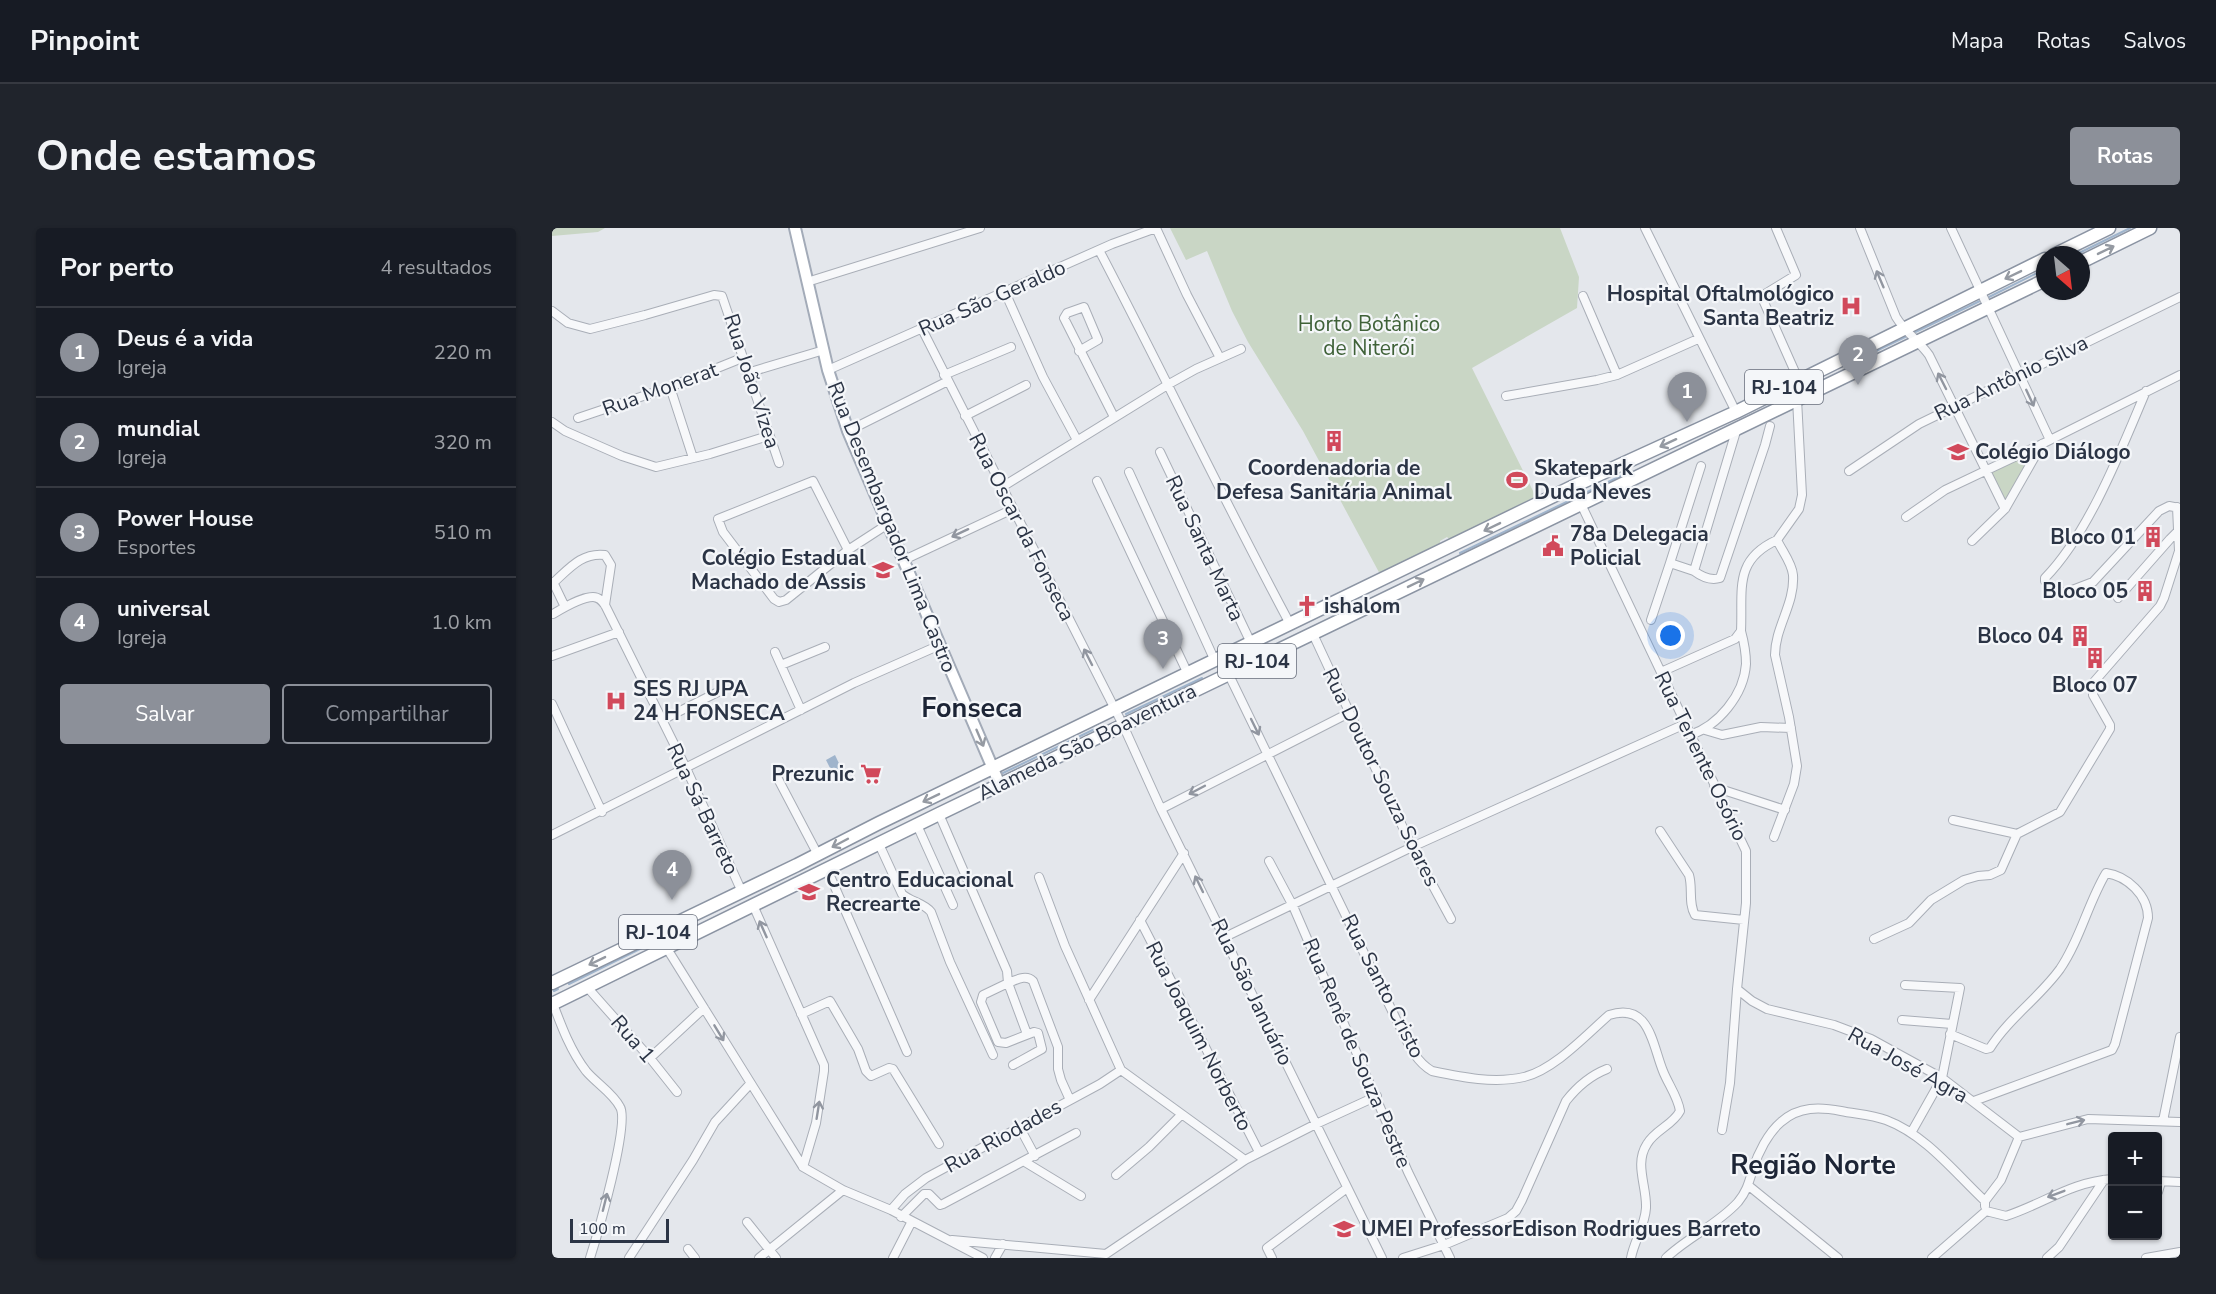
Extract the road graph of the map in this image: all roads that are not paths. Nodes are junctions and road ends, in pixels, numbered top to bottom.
1 (795, 228) edge
2 (980, 228) edge
3 (1156, 228) edge
4 (1645, 228) edge
5 (1776, 228) edge
6 (1860, 228) edge
7 (1951, 228) edge
8 (2109, 228) edge
9 (2150, 228) edge
10 (2072, 246) edge
11 (1099, 250) junction
12 (2090, 258) edge
13 (2036, 264) edge
14 (807, 282) junction
15 (2036, 284) edge
16 (1981, 291) junction
17 (1005, 292) junction
18 (1583, 296) dead end
19 (2180, 297) edge
20 (1988, 307) junction
21 (552, 311) edge
22 (922, 329) junction
23 (1911, 335) junction
24 (1698, 339) junction
25 (1011, 347) dead end
26 (1241, 349) dead end
27 (824, 350) junction
28 (1079, 351) junction
29 (742, 358) junction
30 (1220, 358) junction
31 (828, 370) junction
32 (747, 374) junction
33 (2019, 374) junction
34 (1617, 375) junction
35 (2180, 375) edge
36 (946, 378) junction
37 (1798, 381) junction
38 (1169, 384) junction
39 (1026, 385) dead end
40 (670, 387) junction
41 (2146, 392) junction
42 (1506, 396) dead end
43 (1797, 399) junction
44 (1954, 406) junction
45 (1736, 411) junction
46 (965, 416) junction
47 (1114, 417) junction
48 (578, 418) dead end
49 (552, 422) edge
50 (1770, 426) dead end
51 (1737, 428) junction
52 (848, 431) junction
53 (768, 436) junction
54 (1077, 440) junction
55 (2046, 442) junction
56 (1160, 453) dead end
57 (693, 458) junction
58 (779, 463) dead end
59 (1701, 466) dead end
60 (1849, 471) dead end
61 (1129, 472) dead end
62 (1986, 472) junction
63 (1097, 481) dead end
64 (1002, 487) junction
65 (1581, 504) junction
66 (2179, 507) edge
67 (1013, 508) junction
68 (2005, 509) junction
69 (1906, 517) dead end
70 (888, 524) junction
71 (2178, 531) junction
72 (1777, 540) junction
73 (1972, 541) dead end
74 (848, 550) junction
75 (904, 560) junction
76 (1670, 563) junction
77 (1694, 571) junction
78 (553, 583) edge
79 (2118, 598) dead end
80 (605, 605) junction
81 (564, 607) junction
82 (553, 614) edge
83 (1651, 620) dead end
84 (1290, 624) junction
85 (1741, 631) junction
86 (619, 632) junction
87 (1313, 634) junction
88 (1251, 643) junction
89 (940, 645) junction
90 (825, 647) dead end
91 (775, 652) dead end
92 (552, 656) edge
93 (1215, 661) junction
94 (781, 665) junction
95 (1661, 672) junction
96 (1188, 674) junction
97 (1229, 675) junction
98 (722, 690) dead end
99 (552, 704) edge
100 (801, 710) junction
101 (1115, 710) junction
102 (1349, 713) junction
103 (662, 720) junction
104 (1685, 724) junction
105 (1123, 725) junction
106 (1791, 728) junction
107 (1706, 730) junction
108 (1690, 735) junction
109 (1267, 753) junction
110 (686, 768) junction
111 (993, 769) junction
112 (777, 777) dead end
113 (1000, 785) junction
114 (1714, 787) junction
115 (1161, 809) junction
116 (1785, 810) junction
117 (602, 812) junction
118 (939, 814) junction
119 (1953, 820) dead end
120 (917, 825) junction
121 (1660, 831) dead end
122 (2017, 834) junction
123 (552, 835) edge
124 (1774, 837) dead end
125 (879, 844) junction
126 (1412, 847) junction
127 (1184, 853) junction
128 (818, 855) junction
129 (1269, 861) dead end
130 (827, 869) junction
131 (1039, 877) dead end
132 (1333, 885) junction
133 (741, 892) junction
134 (953, 904) dead end
135 (753, 905) junction
136 (1293, 906) junction
137 (1451, 919) dead end
138 (1140, 920) junction
139 (1744, 920) junction
140 (1225, 937) junction
141 (1874, 939) dead end
142 (666, 947) junction
143 (552, 982) edge
144 (1008, 983) junction
145 (1905, 985) dead end
146 (587, 987) junction
147 (1737, 989) junction
148 (1089, 1000) junction
149 (552, 1003) edge
150 (704, 1008) junction
151 (801, 1014) junction
152 (1902, 1020) dead end
153 (1952, 1024) junction
154 (1027, 1034) junction
155 (1950, 1034) junction
156 (2180, 1037) edge
157 (907, 1052) dead end
158 (993, 1055) dead end
159 (650, 1058) junction
160 (1013, 1065) dead end
161 (1606, 1069) dead end
162 (1121, 1070) junction
163 (1942, 1078) junction
164 (750, 1084) junction
165 (677, 1092) dead end
166 (1377, 1096) junction
167 (1070, 1100) junction
168 (1974, 1101) junction
169 (1181, 1114) junction
170 (2163, 1121) junction
171 (2180, 1122) edge
172 (1316, 1124) junction
173 (1020, 1128) junction
174 (1722, 1130) dead end
175 (1076, 1133) dead end
176 (1911, 1133) junction
177 (2019, 1137) junction
178 (939, 1144) dead end
179 (1259, 1152) junction
180 (1035, 1156) junction
181 (1245, 1160) junction
182 (1025, 1162) junction
183 (803, 1167) junction
184 (1116, 1175) dead end
185 (2108, 1180) edge
186 (2162, 1182) edge
187 (2180, 1182) edge
188 (1749, 1186) junction
189 (1347, 1188) junction
190 (843, 1190) junction
191 (1081, 1196) dead end
192 (1985, 1202) junction
193 (891, 1210) junction
194 (1986, 1211) junction
195 (901, 1216) junction
196 (912, 1221) junction
197 (747, 1222) dead end
198 (947, 1239) junction
199 (1003, 1244) junction
200 (1444, 1245) junction
201 (688, 1249) dead end
202 (768, 1250) junction
203 (2180, 1252) edge
204 (1107, 1256) edge
205 (590, 1258) edge
206 (628, 1258) edge
207 (695, 1258) edge
208 (759, 1258) edge
209 (776, 1258) edge
210 (893, 1258) edge
211 (983, 1258) edge
212 (994, 1258) edge
213 (1272, 1258) edge
214 (1382, 1258) edge
215 (1403, 1258) edge
216 (1450, 1258) edge
217 (1631, 1258) edge
218 (1666, 1258) edge
219 (1838, 1258) edge
220 (1932, 1258) edge
221 (2047, 1258) edge
222 (2146, 1258) edge

1 - 14 main road, Rua Desembargador Lima Castro
2 - 14 street
3 - 11 street, Rua São Geraldo
3 - 30 street
4 - 24 street
5 - 37 street
23 -> 6 street
7 - 16 street
8 - 10 highway
12 -> 9 highway
11 - 17 street, Rua São Geraldo
11 - 38 street
13 -> 16 highway, Alameda São Boaventura / RJ-104
14 - 27 main road, Rua Desembargador Lima Castro
15 - 20 highway, Alameda São Boaventura / RJ-104
16 - 20 street
16 - 23 highway, Alameda São Boaventura / RJ-104
17 - 22 street, Rua São Geraldo
17 - 54 street
18 - 34 street
19 - 33 street, Rua Antônio Silva
20 - 23 highway, Alameda São Boaventura / RJ-104
20 - 33 street
21 - 29 street, Rua João Vizea
22 - 31 street, Rua São Geraldo
22 - 36 street, Rua Oscar da Fonseca
23 - 37 highway, Alameda São Boaventura / RJ-104
23 - 43 highway, Alameda São Boaventura / RJ-104
44 -> 23 street
24 - 34 street
24 - 45 street
25 - 36 street
26 - 30 street
27 - 31 main road, Rua Desembargador Lima Castro
27 - 32 street
28 - 28 street
28 - 47 street
29 - 32 street, Rua João Vizea
29 - 40 street, Rua Monerat
30 - 38 street
31 - 52 main road, Rua Desembargador Lima Castro
32 - 53 street, Rua João Vizea
33 - 44 street, Rua Antônio Silva
33 -> 55 street
34 - 42 street
35 - 41 street
36 - 46 street, Rua Oscar da Fonseca
36 - 52 street
37 - 45 highway, Alameda São Boaventura / RJ-104
38 - 47 street
38 - 84 street
39 - 46 street
40 - 48 street, Rua Monerat
40 - 57 street
41 - 55 street
41 - 66 street
43 - 51 highway, Alameda São Boaventura / RJ-104
43 - 72 street
44 - 60 street, Rua Antônio Silva
44 - 62 street
45 -> 84 highway, Alameda São Boaventura / RJ-104
46 - 64 street, Rua Oscar da Fonseca
47 - 54 street
49 - 57 street
50 - 77 street
51 - 65 highway, Alameda São Boaventura / RJ-104
51 - 77 street
52 - 70 main road, Rua Desembargador Lima Castro
53 - 57 street
53 - 58 street, Rua João Vizea
54 - 64 street
55 - 62 street
55 - 68 street
56 - 88 street, Rua Santa Marta
59 - 76 street
61 - 93 street
62 - 68 street
62 - 69 street
63 - 96 street
64 - 67 street, Rua Oscar da Fonseca
87 -> 65 highway, Alameda São Boaventura / RJ-104
65 - 95 street, Rua Tenente Osório
66 - 71 street
67 -> 75 street
101 -> 67 street, Rua Oscar da Fonseca
68 - 73 street
70 - 74 street
70 - 75 main road, Rua Desembargador Lima Castro
71 - 79 street
71 - 122 street
72 - 85 street
72 - 106 street
74 - 74 street
75 - 89 main road, Rua Desembargador Lima Castro
76 - 77 street
76 - 83 street
78 - 80 street
78 - 81 street
80 - 81 street
80 - 86 street, Rua Sá Barreto
81 - 82 street
84 - 88 highway, Alameda São Boaventura / RJ-104
85 - 95 street
85 - 107 street
86 - 92 street
86 - 103 street, Rua Sá Barreto
87 - 97 highway, Alameda São Boaventura / RJ-104
87 - 102 street, Rua Doutor Souza Soares
88 - 93 highway, Alameda São Boaventura / RJ-104
89 - 100 street
89 -> 111 main road, Rua Desembargador Lima Castro
90 - 94 street
91 - 94 street
93 - 96 highway, Alameda São Boaventura / RJ-104
94 - 100 street
95 - 104 street, Rua Tenente Osório
96 - 101 highway, Alameda São Boaventura / RJ-104
97 - 105 highway, Alameda São Boaventura / RJ-104
97 -> 109 street, Rua Santo Cristo
98 - 103 street
99 - 117 street
100 - 110 street
101 - 105 street, Rua Oscar da Fonseca
101 - 111 highway, Alameda São Boaventura / RJ-104
102 - 109 street
102 - 126 street, Rua Doutor Souza Soares
103 - 110 street, Rua Sá Barreto
104 - 108 street, Rua Tenente Osório
104 - 126 street
105 - 113 highway, Alameda São Boaventura / RJ-104
105 - 115 street, Rua São Januário
106 - 107 street
106 - 116 street
107 - 108 street
108 - 114 street, Rua Tenente Osório
109 -> 115 street
109 - 132 street, Rua Santo Cristo
110 - 117 street
110 - 133 street, Rua Sá Barreto
111 - 113 main road, Rua Desembargador Lima Castro
111 -> 128 highway, Alameda São Boaventura / RJ-104
112 - 128 street
113 - 118 highway, Alameda São Boaventura / RJ-104
114 - 116 street
114 - 139 street, Rua Tenente Osório
115 - 127 street, Rua São Januário
116 - 124 street
117 - 123 street
118 - 120 highway, Alameda São Boaventura / RJ-104
118 - 144 street
119 - 122 street
120 - 125 highway, Alameda São Boaventura / RJ-104
120 - 134 street
121 - 139 street
122 - 141 street
125 - 130 highway, Alameda São Boaventura / RJ-104
125 - 158 street
126 - 132 street
126 - 137 street, Rua Doutor Souza Soares
127 - 138 street
140 -> 127 street, Rua São Januário
128 - 133 highway, Alameda São Boaventura / RJ-104
129 - 136 street, Rua Renê de Souza Pestre
130 - 135 highway, Alameda São Boaventura / RJ-104
130 - 157 street
131 - 148 street
132 - 136 street
132 - 217 street, Rua Santo Cristo
133 -> 143 highway, Alameda São Boaventura / RJ-104
135 - 142 highway, Alameda São Boaventura / RJ-104
151 -> 135 street
136 - 140 street
136 - 166 street, Rua Renê de Souza Pestre
138 - 148 street
138 - 179 street, Rua Joaquim Norberto
139 - 147 street, Rua Tenente Osório
140 - 172 street, Rua São Januário
142 - 146 highway, Alameda São Boaventura / RJ-104
142 - 150 street
144 - 154 street
144 - 154 street
144 - 167 street
145 - 153 street
146 - 149 highway, Alameda São Boaventura / RJ-104
146 - 159 street, Rua 1
147 - 163 street, Rua José Agra
147 - 174 street, Rua Tenente Osório
148 - 162 street
205 -> 149 street
150 - 159 street
150 -> 164 street
151 - 178 street
183 -> 151 street
152 - 153 street
153 - 155 street
154 - 160 street
155 - 163 street
155 - 168 street
156 - 170 street
159 - 165 street, Rua 1
161 - 200 street
162 - 167 street, Rua Riodades
162 - 169 street
163 - 168 street, Rua José Agra
163 - 176 street
164 - 183 street
164 - 206 street
166 - 172 street
166 - 200 street, Rua Renê de Souza Pestre
167 - 173 street, Rua Riodades
168 - 177 street, Rua José Agra
169 - 181 street
169 - 184 street
170 - 171 street
177 -> 170 street
172 - 179 street
172 - 189 street, Rua São Januário
173 - 180 street
173 - 193 street, Rua Riodades
175 - 180 street
176 - 188 street
176 - 192 street
177 - 192 street
179 - 181 street
180 - 182 street
181 - 204 street
182 - 191 street
182 - 195 street
183 - 190 street
185 -> 194 street
185 - 221 street
186 - 187 street
188 - 218 street
188 - 219 street
189 - 213 street
189 - 214 street, Rua São Januário
190 - 193 street
190 - 202 street
192 - 194 street
193 - 195 street
194 - 220 street
195 - 196 street
196 - 198 street
196 - 210 street
197 - 202 street
198 - 199 street
198 - 211 street
199 - 204 street
199 - 212 street
200 - 215 street
200 - 216 street, Rua Renê de Souza Pestre
201 - 207 street
202 - 208 street
202 - 209 street
203 - 222 street

